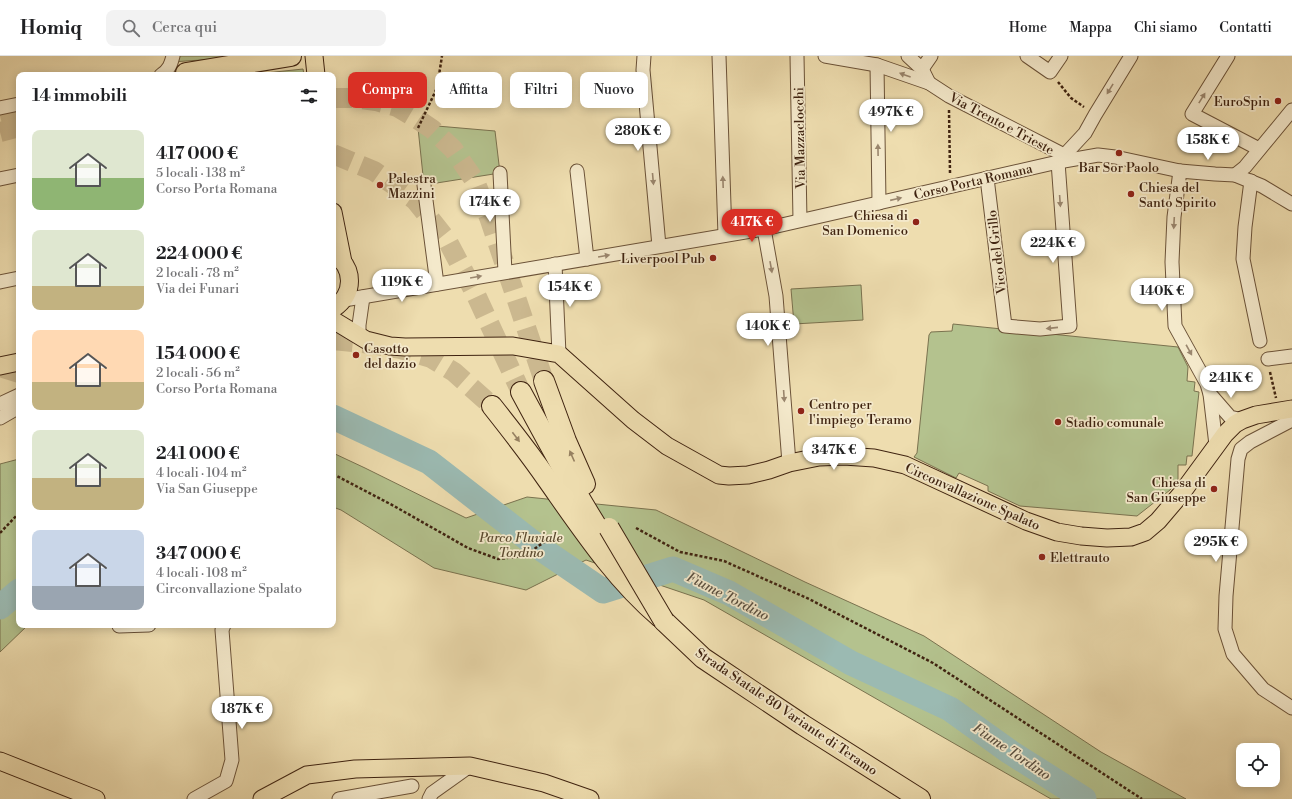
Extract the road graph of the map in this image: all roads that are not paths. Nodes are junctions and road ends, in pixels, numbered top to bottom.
1 (173, 56) edge
2 (291, 56) edge
3 (314, 56) edge
4 (644, 56) edge
5 (719, 56) edge
6 (797, 56) edge
7 (825, 56) edge
8 (908, 56) edge
9 (931, 56) edge
10 (1027, 56) edge
11 (1061, 56) edge
12 (1131, 56) edge
13 (1228, 56) edge
14 (877, 65) junction
15 (922, 69) junction
16 (166, 72) edge
17 (192, 72) edge
18 (316, 72) edge
19 (929, 83) junction
20 (16, 105) edge
21 (0, 108) edge
22 (1292, 111) edge
23 (1259, 150) junction
24 (1061, 158) junction
25 (577, 170) dead end
26 (1180, 170) junction
27 (500, 173) dead end
28 (1235, 175) junction
29 (16, 176) edge
30 (987, 178) junction
31 (0, 179) edge
32 (1251, 181) junction
33 (424, 185) dead end
34 (879, 202) junction
35 (1292, 204) edge
36 (800, 220) junction
37 (764, 229) junction
38 (725, 235) junction
39 (336, 240) edge
40 (659, 246) junction
41 (338, 258) edge
42 (587, 259) junction
43 (555, 264) junction
44 (506, 272) junction
45 (16, 279) edge
46 (0, 282) edge
47 (437, 284) junction
48 (363, 297) junction
49 (338, 305) edge
50 (336, 322) edge
51 (359, 335) junction
52 (1260, 341) dead end
53 (559, 354) junction
54 (1292, 356) edge
55 (1268, 359) road end
56 (16, 363) edge
57 (0, 366) edge
58 (544, 381) tunnel mouth
59 (521, 392) tunnel mouth
60 (1210, 394) junction
61 (16, 396) edge
62 (0, 404) edge
63 (492, 406) tunnel mouth
64 (16, 409) edge
65 (1287, 414) edge
66 (0, 418) edge
67 (1242, 420) junction
68 (1216, 445) junction
69 (789, 463) junction
70 (599, 533) junction
71 (223, 628) edge
72 (1292, 708) edge
73 (0, 761) edge
74 (470, 766) junction
75 (412, 786) dead end
76 (96, 799) edge
77 (194, 799) edge
78 (262, 799) edge
79 (340, 799) edge
80 (429, 799) edge
81 (590, 799) edge
82 (920, 799) edge

1 - 16 street
2 - 17 highway
3 - 18 main road
4 -> 40 street
38 -> 5 street
6 - 36 street, Via Mazzaclocchi
7 - 14 street, Via Trento e Trieste
8 - 15 street
9 - 15 street
10 - 11 street
12 -> 24 street
23 -> 13 street
19 -> 14 street, Via Trento e Trieste
34 -> 14 street
15 - 19 street
19 - 24 street, Via Trento e Trieste
20 - 21 street
22 - 23 street
23 - 28 street
24 - 26 street, Corso Porta Romana
24 - 30 street, Corso Porta Romana
24 -> 30 street, Vico del Grillo
25 - 42 street
26 - 28 street, Corso Porta Romana
26 -> 60 street
27 - 44 street
28 - 32 street, Corso Porta Romana
29 - 31 street
34 -> 30 street, Corso Porta Romana
32 - 35 street, Corso Porta Romana
32 - 52 street
33 - 47 street
34 - 36 street, Corso Porta Romana
36 - 37 street, Corso Porta Romana
37 - 38 street, Corso Porta Romana
37 -> 69 street
38 - 40 street, Corso Porta Romana
39 - 41 main road
42 -> 40 street, Corso Porta Romana
41 - 49 main road
42 - 43 street, Corso Porta Romana
43 - 44 street, Corso Porta Romana
43 - 53 street
47 -> 44 street, Corso Porta Romana
45 - 46 street
47 - 48 street, Corso Porta Romana
48 - 49 street, Corso Porta Romana
48 - 51 street
49 - 51 main road
50 - 51 main road
51 - 53 main road
53 - 69 main road, Circonvallazione Spalato
54 - 55 street
56 - 57 main road
70 -> 58 highway
59 - 70 highway
60 - 67 street
60 - 68 street
61 - 62 street
63 -> 70 highway
64 - 66 street
65 - 67 main road, Circonvallazione Spalato
65 - 72 street
67 - 68 main road, Circonvallazione Spalato
68 - 69 main road, Circonvallazione Spalato
70 - 82 highway, Strada Statale 80 Variante di Teramo, bridge
71 - 77 street
73 - 76 main road
74 - 78 main road
74 - 80 street
74 - 81 main road
75 - 79 street

